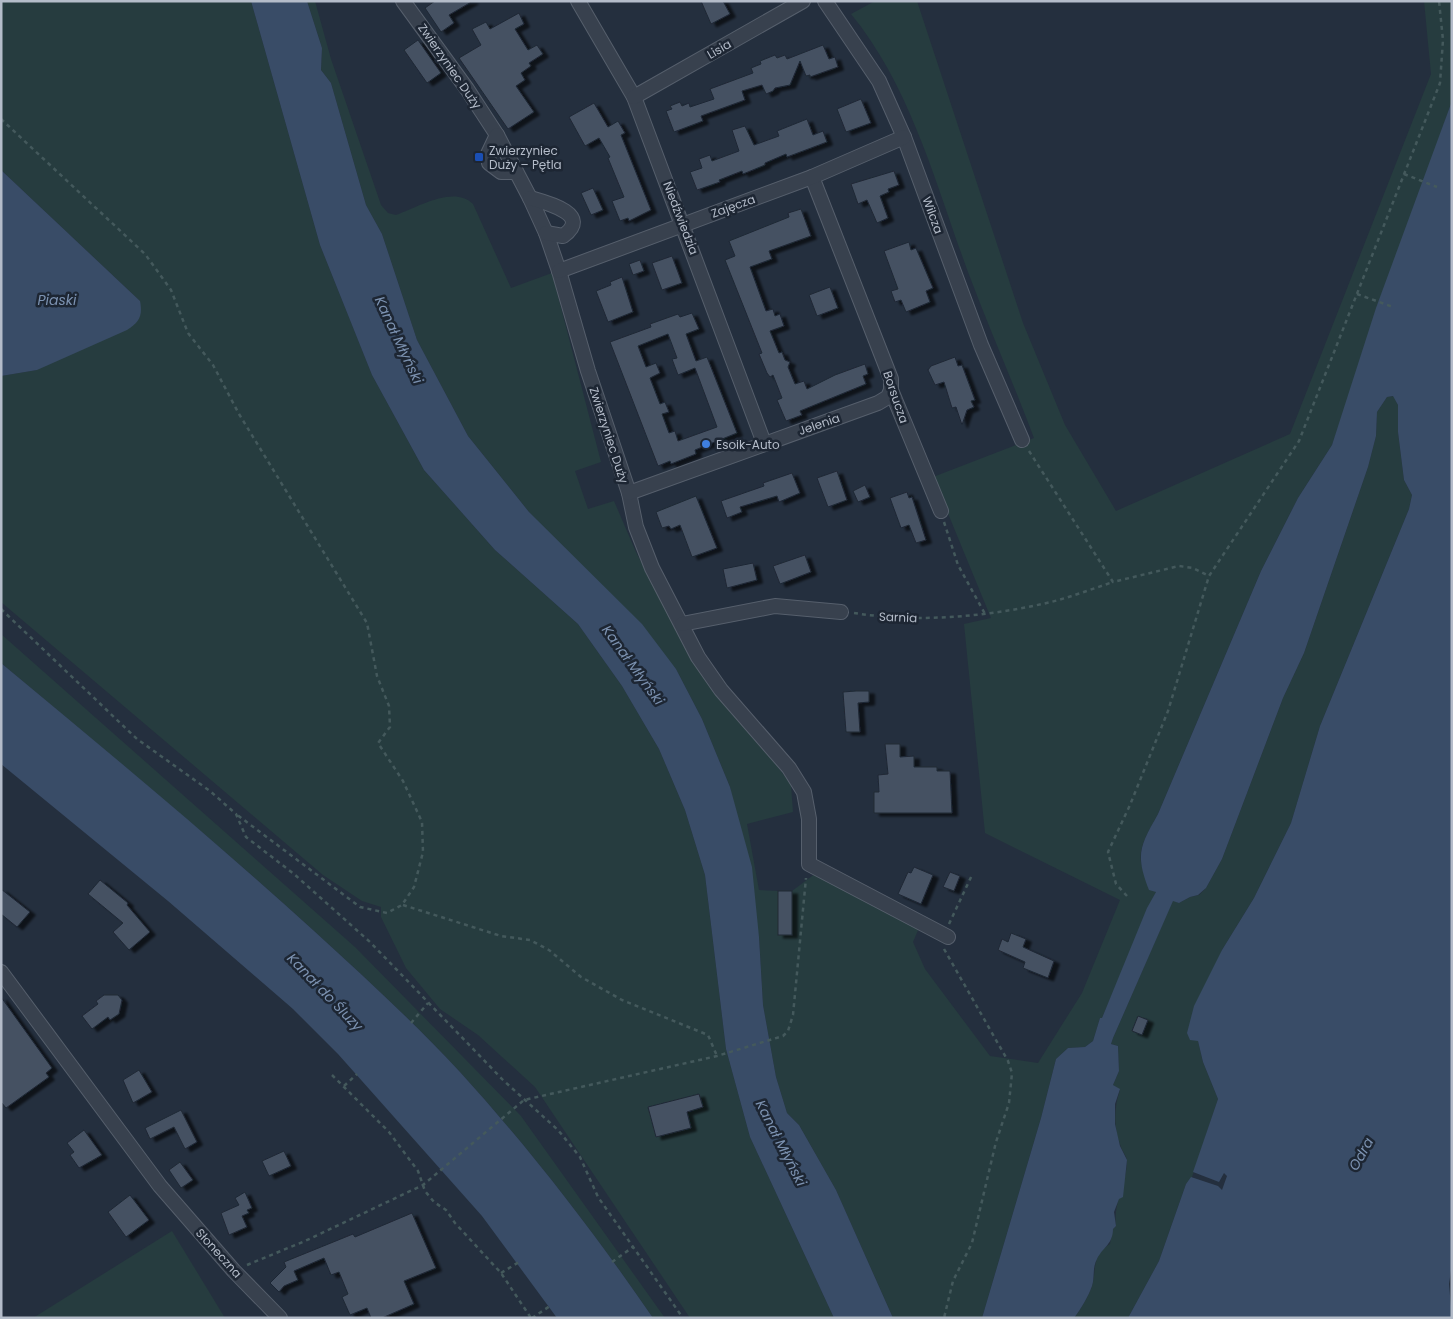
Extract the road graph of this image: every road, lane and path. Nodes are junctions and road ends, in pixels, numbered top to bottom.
1 (403, 1) edge
2 (578, 1) edge
3 (804, 1) edge
4 (825, 1) edge
5 (1439, 1) edge
6 (634, 97) junction
7 (1, 119) edge
8 (497, 135) junction
9 (904, 138) junction
10 (516, 172) junction
11 (1404, 174) junction
12 (812, 177) junction
13 (1437, 187) dead end
14 (530, 198) junction
15 (683, 224) junction
16 (546, 233) junction
17 (559, 271) junction
18 (1357, 294) junction
19 (1393, 307) dead end
20 (891, 390) junction
21 (1022, 440) joint
22 (764, 443) junction
23 (629, 493) junction
24 (941, 511) joint
25 (1209, 576) junction
26 (1112, 582) junction
27 (1, 610) edge
28 (841, 612) joint
29 (986, 614) junction
30 (682, 624) junction
31 (236, 814) junction
32 (810, 864) junction
33 (972, 875) dead end
34 (1127, 896) dead end
35 (402, 905) junction
36 (946, 936) junction
37 (1, 972) edge
38 (429, 1003) junction
39 (411, 1022) dead end
40 (716, 1056) junction
41 (332, 1074) dead end
42 (357, 1074) dead end
43 (344, 1086) junction
44 (524, 1100) junction
45 (423, 1184) junction
46 (633, 1247) junction
47 (519, 1262) dead end
48 (612, 1262) dead end
49 (234, 1271) junction
50 (501, 1273) junction
51 (550, 1306) dead end
52 (280, 1318) edge
53 (532, 1318) edge
54 (682, 1318) edge
55 (944, 1318) edge

1 - 8 street, Zwierzyniec Duży
2 - 6 street, Niedźwiedzia
3 - 6 street, Lisia
4 - 9 street, Wilcza
5 - 11 path
6 - 15 street, Niedźwiedzia
7 - 35 path
8 - 10 street, Zwierzyniec Duży
8 - 10 street
9 - 12 street, Zajęcza
9 - 21 street, Wilcza
10 - 14 street, Zwierzyniec Duży
11 - 13 path
11 - 18 path
12 - 15 street, Zajęcza
12 - 20 street, Borsucza
14 - 16 street, Zwierzyniec Duży
14 - 16 street
15 - 17 street, Zajęcza
15 - 22 street, Niedźwiedzia
16 - 17 street, Zwierzyniec Duży
17 - 23 street, Zwierzyniec Duży
18 - 19 path
18 - 25 path
20 - 22 street, Jelenia
20 - 24 street, Borsucza
21 - 26 path
22 - 23 street, Jelenia
23 - 30 street, Zwierzyniec Duży
24 - 29 path
25 - 26 path, Sarnia
25 - 34 path
26 - 29 path, Sarnia
27 - 31 path
28 - 29 path, Sarnia
28 - 30 street
30 - 32 street, Zwierzyniec Duży
31 - 35 path
31 - 38 path
32 - 36 street
32 - 40 path
33 - 36 path
35 - 40 path
36 - 55 path
37 - 49 street, Słoneczna
38 - 39 path
38 - 44 path
40 - 44 path
41 - 43 path
42 - 43 path
43 - 45 path
44 - 45 path
44 - 46 path
45 - 49 path
45 - 50 path
46 - 48 path
46 - 54 path
47 - 50 path
49 - 52 street, Słoneczna
50 - 53 path
51 - 53 path

